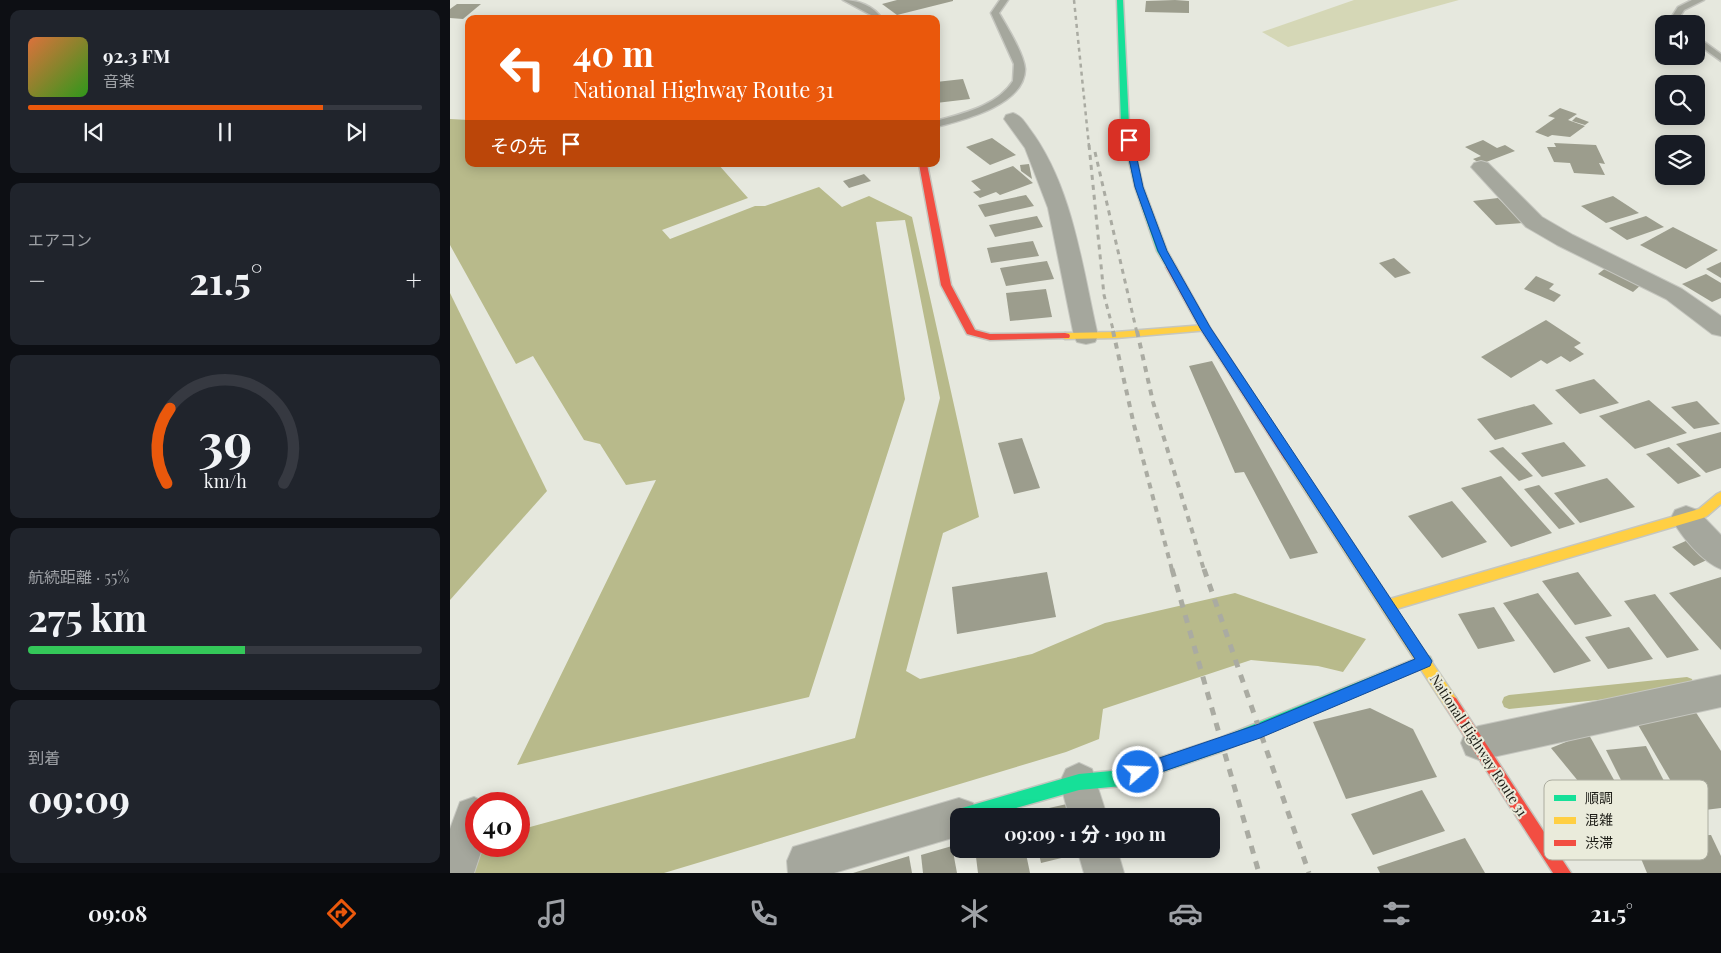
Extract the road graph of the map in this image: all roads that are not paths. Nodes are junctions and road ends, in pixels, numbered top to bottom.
1 (847, 0) edge
2 (1004, 0) edge
3 (1120, 0) edge
4 (1700, 0) edge
5 (875, 15) edge
6 (1676, 15) edge
7 (1705, 46) edge
8 (1721, 58) edge
9 (1013, 119) dead end
10 (940, 123) edge
11 (924, 167) edge
12 (1482, 167) dead end
13 (1205, 328) junction
14 (1721, 328) edge
15 (1086, 336) junction
16 (1721, 498) edge
17 (1686, 518) junction
18 (1721, 556) edge
19 (1387, 606) junction
20 (1425, 661) junction
21 (1721, 692) edge
22 (1479, 743) junction
23 (1084, 799) edge
24 (1022, 808) edge
25 (950, 820) edge
26 (1544, 842) edge
27 (1100, 858) edge
28 (1556, 860) edge
29 (808, 873) edge
30 (1104, 873) edge
31 (1564, 873) edge

1 - 5 lane
2 - 10 lane
3 - 13 main road, National Highway Route 31
4 - 6 lane
7 - 8 lane
9 - 15 street
11 - 15 main road
12 - 14 street
13 - 15 main road
13 - 19 main road, National Highway Route 31
16 - 17 main road
17 - 18 street
17 - 19 main road
19 - 20 main road, National Highway Route 31
20 - 22 main road, National Highway Route 31
20 - 23 main road
21 - 22 street
22 - 26 main road, National Highway Route 31
23 - 24 main road
25 - 29 street
27 - 30 street
28 - 31 main road, National Highway Route 31

